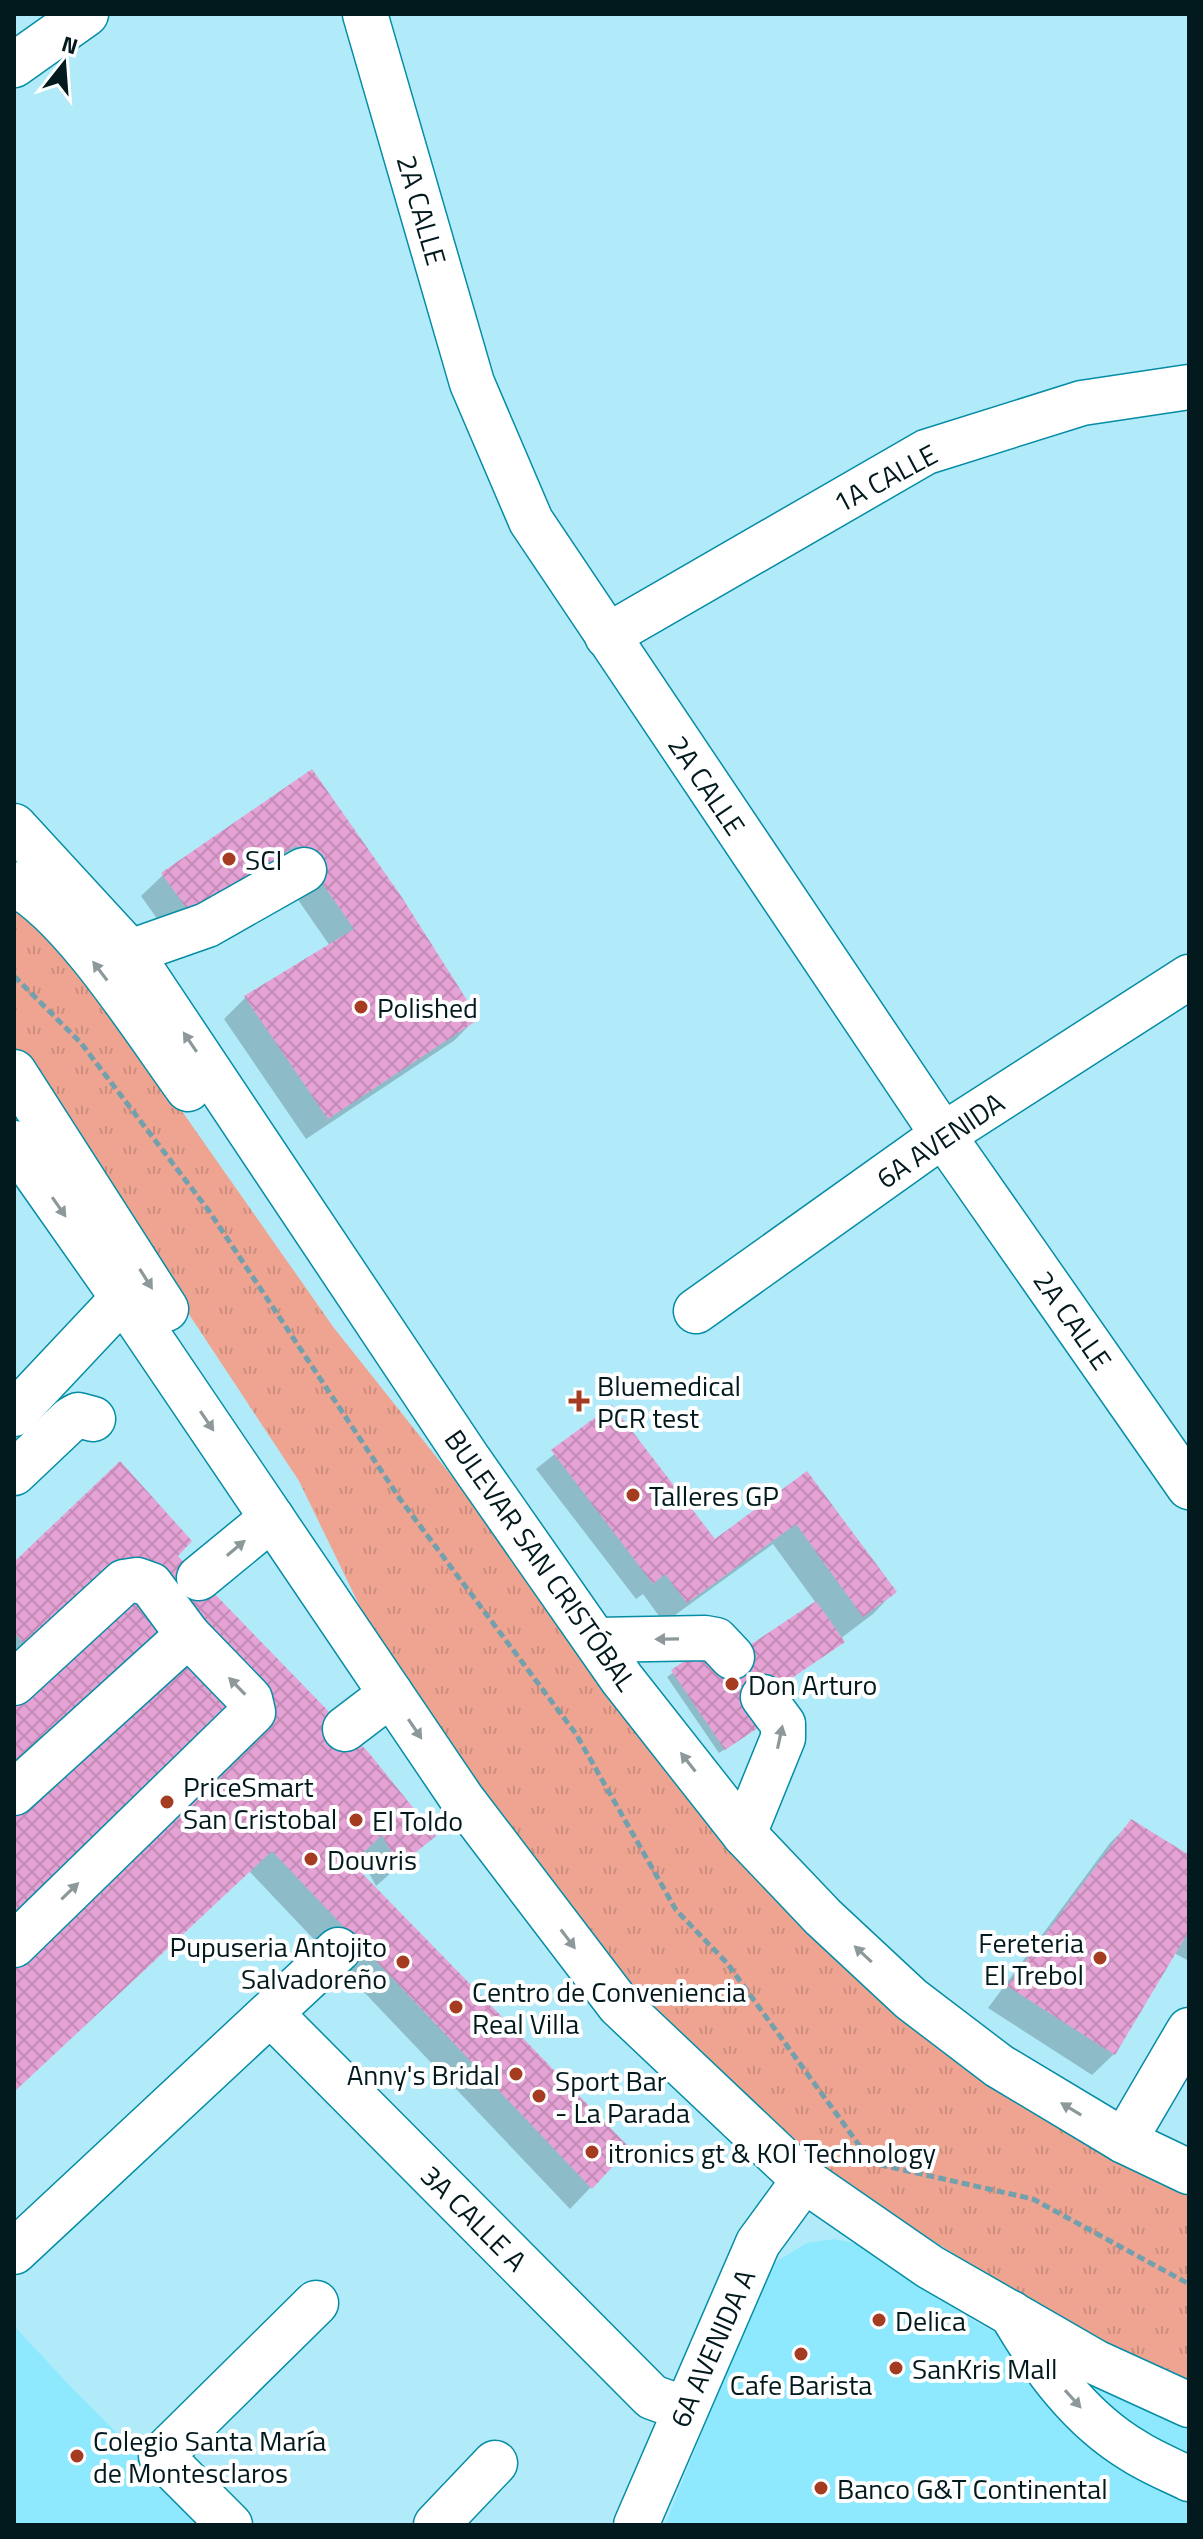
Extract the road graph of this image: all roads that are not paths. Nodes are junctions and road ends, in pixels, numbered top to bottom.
1 (86, 14) edge
2 (365, 14) edge
3 (14, 65) edge
4 (1189, 387) edge
5 (607, 636) junction
6 (14, 826) edge
7 (304, 870) dead end
8 (14, 884) edge
9 (130, 952) junction
10 (1189, 977) edge
11 (14, 1072) edge
12 (943, 1135) junction
13 (14, 1143) edge
14 (123, 1298) junction
15 (696, 1311) dead end
16 (14, 1414) edge
17 (93, 1419) dead end
18 (467, 1457) junction
19 (14, 1473) edge
20 (1189, 1487) edge
21 (272, 1518) junction
22 (199, 1578) dead end
23 (188, 1635) junction
24 (596, 1640) junction
25 (363, 1652) junction
26 (732, 1657) dead end
27 (14, 1683) edge
28 (391, 1694) junction
29 (763, 1697) dead end
30 (345, 1729) dead end
31 (14, 1793) edge
32 (744, 1834) junction
33 (14, 1945) edge
34 (338, 1950) dead end
35 (271, 2014) junction
36 (1189, 2030) edge
37 (1124, 2141) junction
38 (1189, 2172) edge
39 (804, 2180) junction
40 (14, 2252) edge
41 (316, 2303) dead end
42 (1011, 2313) junction
43 (1189, 2405) edge
44 (685, 2409) junction
45 (495, 2463) dead end
46 (1189, 2479) edge
47 (230, 2525) edge
48 (436, 2525) edge
49 (636, 2525) edge

1 - 3 street
2 - 5 street, 2A CALLE
4 - 5 street, 1A CALLE
5 - 12 street, 2A CALLE
6 - 9 street, BULEVAR SAN CRISTÓBAL
7 - 9 street
18 -> 8 street
18 -> 9 street, BULEVAR SAN CRISTÓBAL
10 - 12 street, 6A AVENIDA
11 -> 25 street
12 - 15 street, 6A AVENIDA
12 - 20 street, 2A CALLE
13 -> 14 street
14 - 16 street
14 -> 21 street
17 - 19 street
18 - 24 street, BULEVAR SAN CRISTÓBAL
22 -> 21 street
21 - 25 street
23 - 27 street
23 - 31 street
33 -> 23 street
26 -> 24 street
32 -> 24 street, BULEVAR SAN CRISTÓBAL
25 - 28 street
28 - 30 street
28 -> 39 street
32 -> 29 street
37 -> 32 street, BULEVAR SAN CRISTÓBAL
34 - 35 street
35 - 40 street
35 - 44 street, 3A CALLE A
36 - 37 street
37 - 38 street, BULEVAR SAN CRISTÓBAL
39 - 42 street
39 - 44 street, 6A AVENIDA A
41 - 47 street
42 - 43 street
42 -> 46 street
44 - 49 street, 6A AVENIDA A
45 - 48 street

